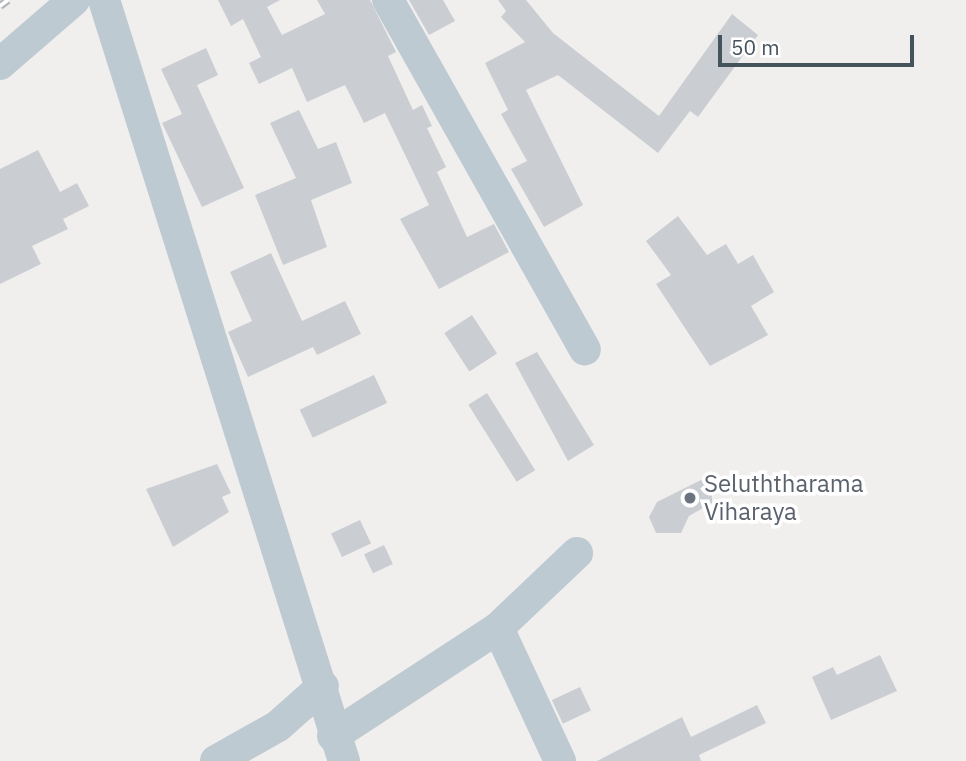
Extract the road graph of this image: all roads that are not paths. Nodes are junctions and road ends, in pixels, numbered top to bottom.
1 (74, 0) edge
2 (104, 0) edge
3 (388, 0) edge
4 (0, 64) edge
5 (585, 349) dead end
6 (577, 553) dead end
7 (498, 628) junction
8 (323, 687) junction
9 (339, 749) edge
10 (216, 761) edge
11 (560, 761) edge

1 - 4 street
2 - 8 street
3 - 5 street
6 - 7 street
7 - 9 street
7 - 11 street
8 - 9 street
8 - 10 street

